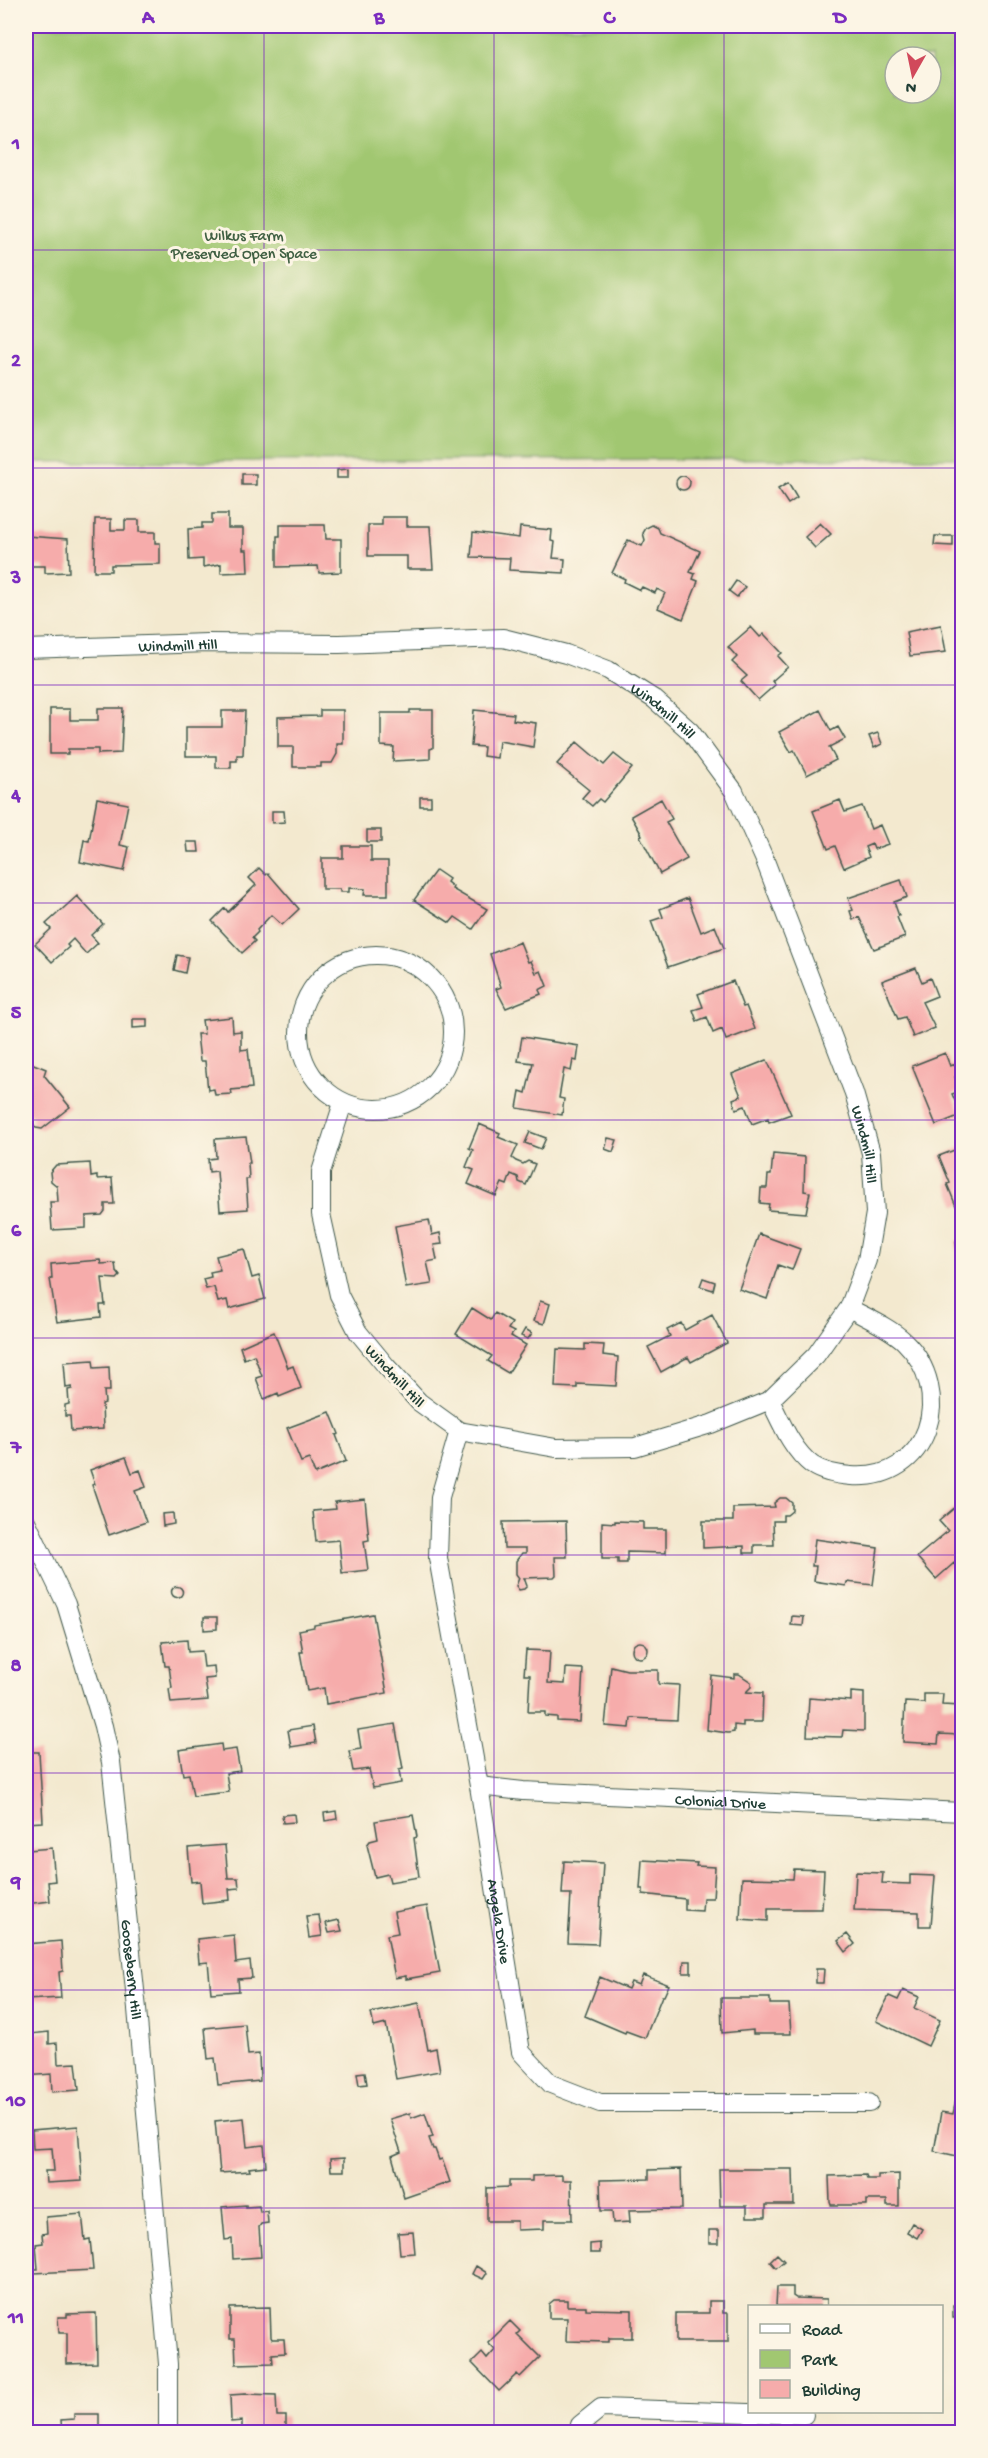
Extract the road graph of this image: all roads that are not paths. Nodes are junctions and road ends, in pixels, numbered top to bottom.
1 (26, 649) edge
2 (344, 1103) junction
3 (849, 1308) junction
4 (770, 1400) junction
5 (459, 1431) junction
6 (26, 1521) edge
7 (479, 1786) junction
8 (963, 1812) edge
9 (869, 2103) dead end
10 (804, 2415) dead end
11 (168, 2433) edge
12 (578, 2433) edge

1 - 3 street, Windmill Hill
2 - 2 street
2 - 5 street, Windmill Hill
3 - 4 street, Windmill Hill
3 - 4 street
4 - 5 street, Windmill Hill
5 - 7 street, Angela Drive
6 - 11 street, Gooseberry Hill
7 - 8 street, Colonial Drive
7 - 9 street, Angela Drive
10 - 12 street

